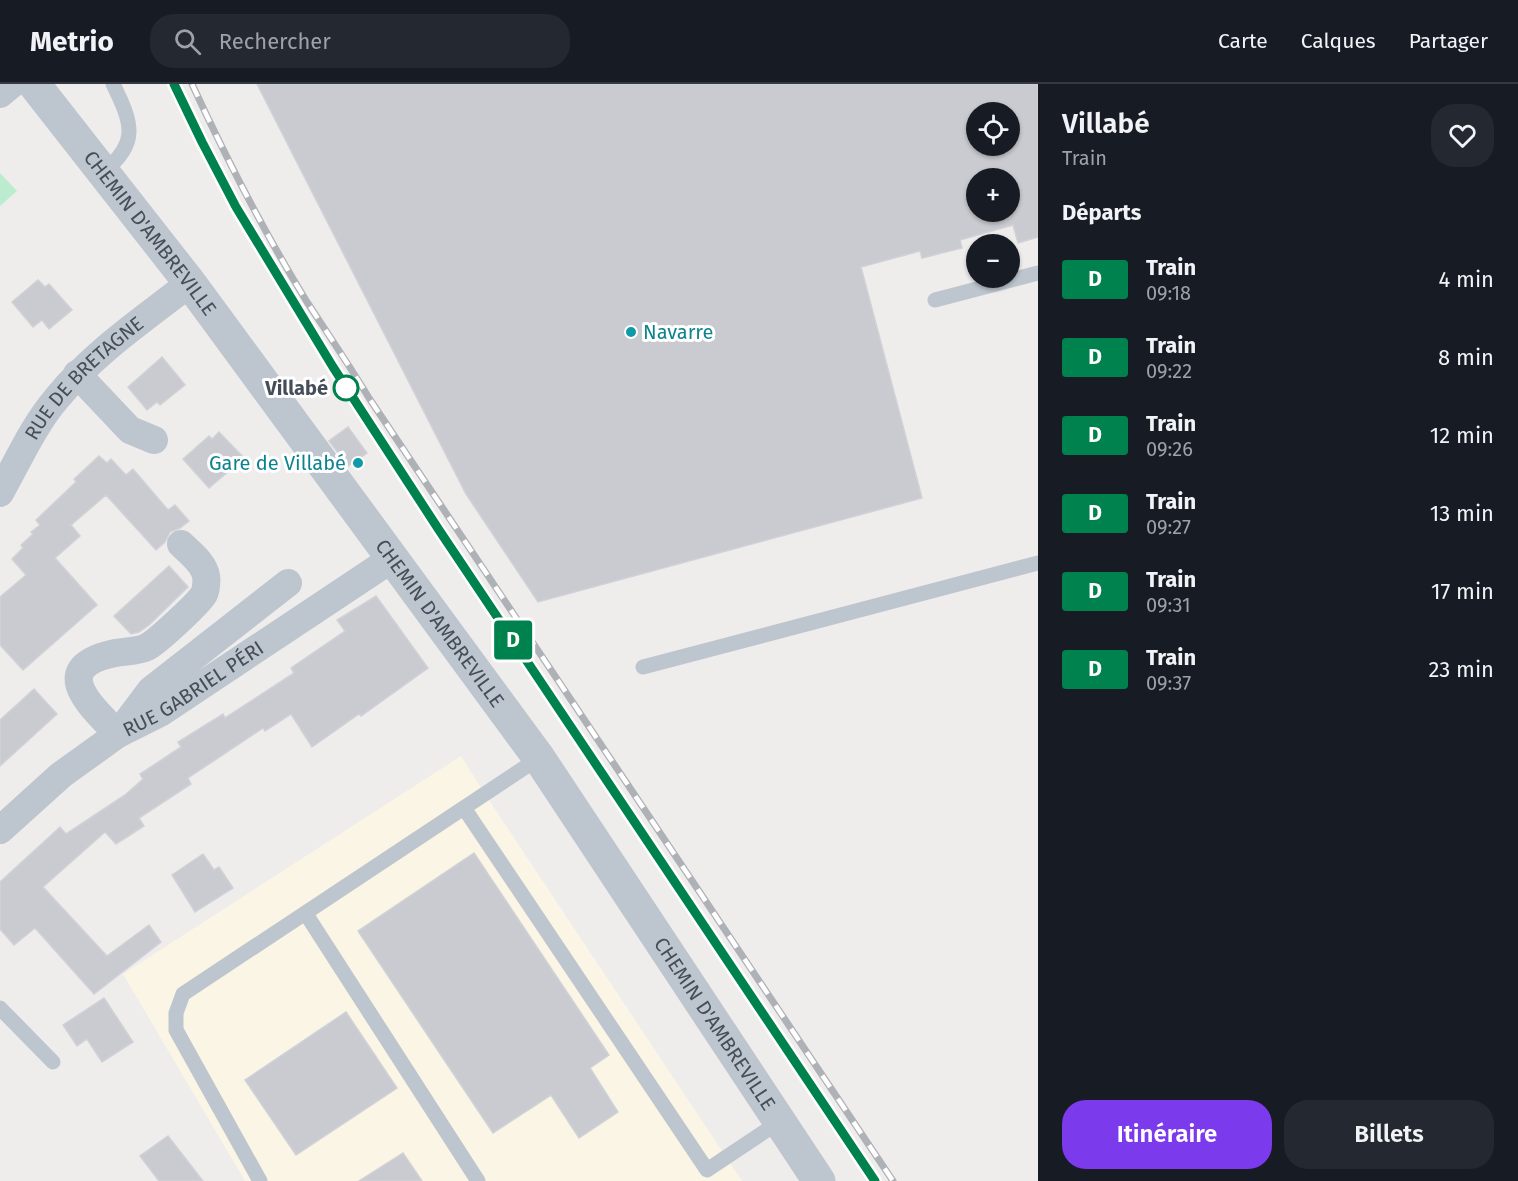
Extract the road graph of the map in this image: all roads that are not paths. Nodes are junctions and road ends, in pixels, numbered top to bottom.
1 (12, 84) edge
2 (34, 84) edge
3 (113, 84) edge
4 (0, 94) edge
5 (103, 172) junction
6 (1038, 273) edge
7 (189, 283) junction
8 (935, 300) dead end
9 (77, 374) junction
10 (154, 440) dead end
11 (0, 493) edge
12 (181, 544) dead end
13 (393, 558) junction
14 (1038, 563) edge
15 (288, 583) dead end
16 (644, 667) dead end
17 (118, 734) junction
18 (539, 758) junction
19 (464, 808) junction
20 (0, 830) edge
21 (306, 914) junction
22 (0, 1008) edge
23 (53, 1062) dead end
24 (779, 1122) junction
25 (260, 1181) edge
26 (478, 1181) edge
27 (819, 1181) edge

1 - 4 street
2 - 5 street, CHEMIN D'AMBREVILLE
3 - 5 lane
5 - 7 street, CHEMIN D'AMBREVILLE
6 - 8 lane
7 - 9 street, RUE DE BRETAGNE
7 - 13 street, CHEMIN D'AMBREVILLE
9 - 10 street
9 - 11 street, RUE DE BRETAGNE
12 - 17 street
13 - 17 street, RUE GABRIEL PÉRI
13 - 18 street, CHEMIN D'AMBREVILLE
14 - 16 lane
15 - 17 street
17 - 20 street, RUE GABRIEL PÉRI
18 - 19 lane
18 - 24 street, CHEMIN D'AMBREVILLE
19 - 21 lane
19 - 24 lane
21 - 25 lane
21 - 26 lane
22 - 23 lane
24 - 27 street, CHEMIN D'AMBREVILLE

